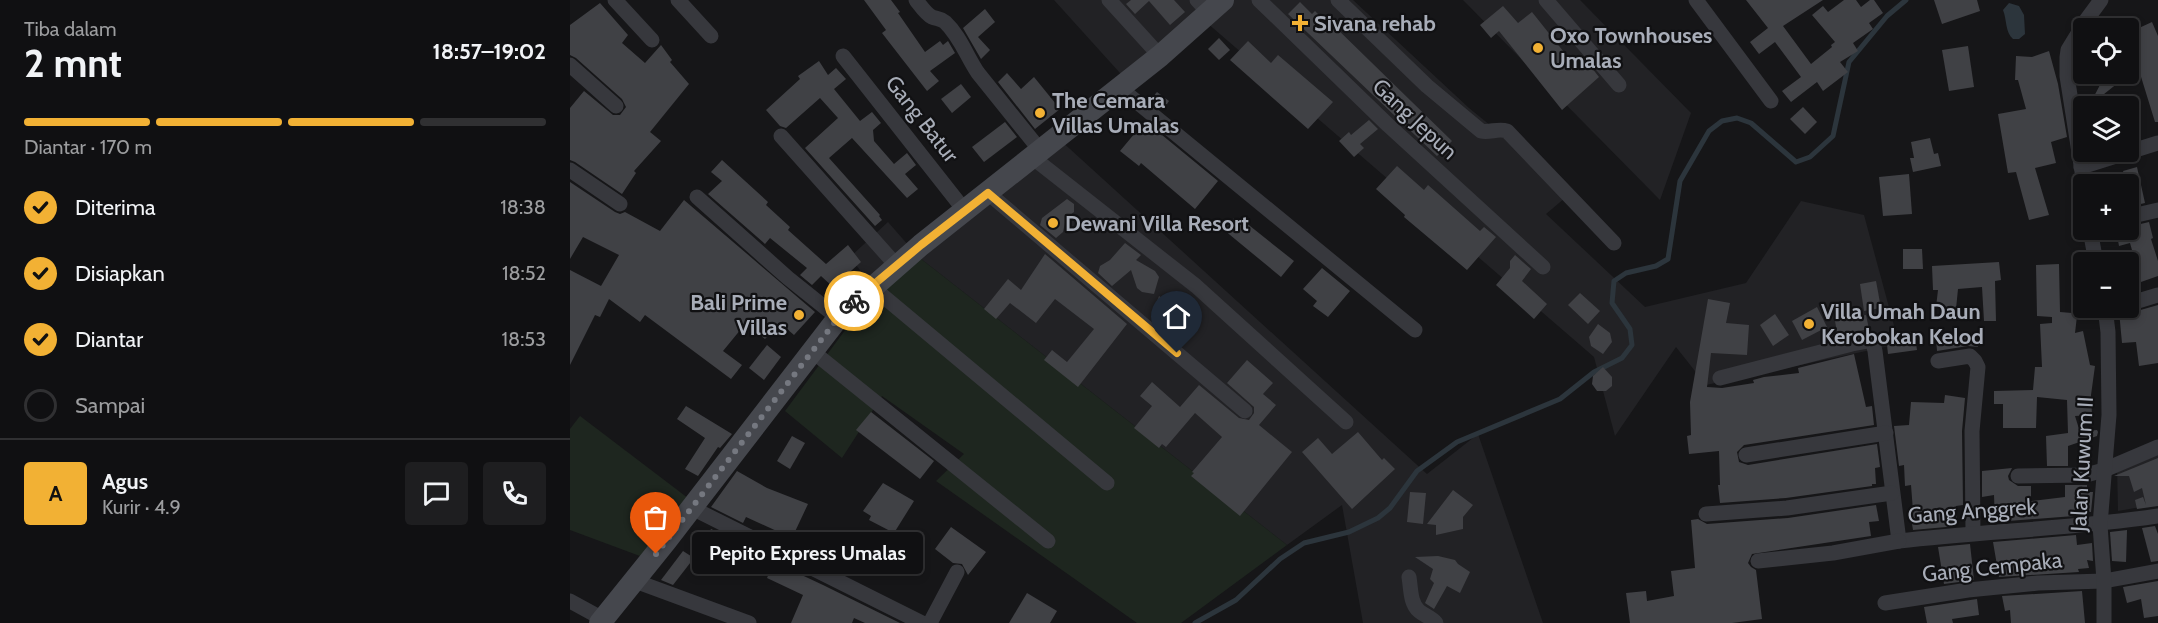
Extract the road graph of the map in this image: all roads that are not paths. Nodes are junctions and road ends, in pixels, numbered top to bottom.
1 (615, 0) edge
2 (678, 0) edge
3 (916, 0) edge
4 (1109, 0) edge
5 (1259, 0) edge
6 (1338, 0) edge
7 (1546, 0) edge
8 (1696, 0) edge
9 (2102, 0) edge
10 (1210, 4) edge
11 (711, 36) dead end
12 (652, 40) dead end
13 (843, 56) dead end
14 (1160, 56) junction
15 (570, 65) edge
16 (1619, 85) dead end
17 (1120, 88) junction
18 (1771, 100) dead end
19 (616, 106) dead end
20 (782, 136) dead end
21 (2158, 143) edge
22 (1036, 153) junction
23 (2081, 167) junction
24 (570, 170) edge
25 (2082, 174) edge
26 (988, 193) junction
27 (697, 197) dead end
28 (620, 204) dead end
29 (965, 210) junction
30 (2158, 210) edge
31 (2139, 214) edge
32 (1614, 243) dead end
33 (896, 266) junction
34 (1543, 267) dead end
35 (871, 286) junction
36 (2158, 295) edge
37 (2139, 301) edge
38 (838, 318) junction
39 (2109, 318) edge
40 (1415, 330) dead end
41 (812, 351) junction
42 (1938, 361) dead end
43 (1720, 378) dead end
44 (1245, 411) dead end
45 (1346, 422) dead end
46 (1886, 433) junction
47 (2158, 447) edge
48 (1746, 455) dead end
49 (2104, 470) junction
50 (2018, 476) dead end
51 (1107, 483) dead end
52 (1892, 493) junction
53 (692, 508) junction
54 (1706, 514) dead end
55 (2158, 516) edge
56 (2100, 525) junction
57 (1973, 532) junction
58 (1048, 541) dead end
59 (1899, 541) junction
60 (1758, 561) dead end
61 (2158, 571) edge
62 (957, 572) dead end
63 (1409, 577) dead end
64 (635, 581) junction
65 (2104, 581) junction
66 (570, 601) edge
67 (1886, 603) dead end
68 (601, 621) edge
69 (749, 623) edge
70 (922, 623) edge
71 (930, 623) edge
72 (1436, 623) edge
73 (2104, 623) edge

1 - 12 street
2 - 11 street
3 - 22 street
4 - 14 street
5 - 34 street, Gang Jepun
6 - 32 street
7 - 16 street
8 - 18 street
9 - 23 street
10 - 14 street
13 - 29 street, Gang Batur
14 - 17 street
15 - 19 street
17 - 22 street
17 - 40 street
20 - 33 street
21 - 23 street
22 - 26 street
22 - 45 street
23 - 25 street
24 - 28 street
26 - 29 street
26 - 44 street
27 - 38 street
29 - 33 street
30 - 31 street
33 - 35 street
35 - 38 street
35 - 51 street
36 - 37 street
38 - 41 street
39 - 49 street, Jalan Kuwum II
41 - 53 street
41 - 58 street
42 - 57 street
43 - 46 street, Gang Anggrek
46 - 48 street
46 - 52 street, Gang Anggrek
47 - 49 street
49 - 50 street
49 - 56 street, Jalan Kuwum II
52 - 54 street
52 - 59 street, Gang Anggrek
53 - 64 street
53 - 70 street
55 - 56 street, Gang Anggrek
56 - 57 street, Gang Anggrek
56 - 65 street, Jalan Kuwum II
57 - 59 street, Gang Anggrek
59 - 60 street
61 - 65 street, Gang Cempaka
62 - 71 street
63 - 72 street
64 - 68 street
64 - 69 street
65 - 67 street, Gang Cempaka
65 - 73 street, Jalan Kuwum II
66 - 68 street

